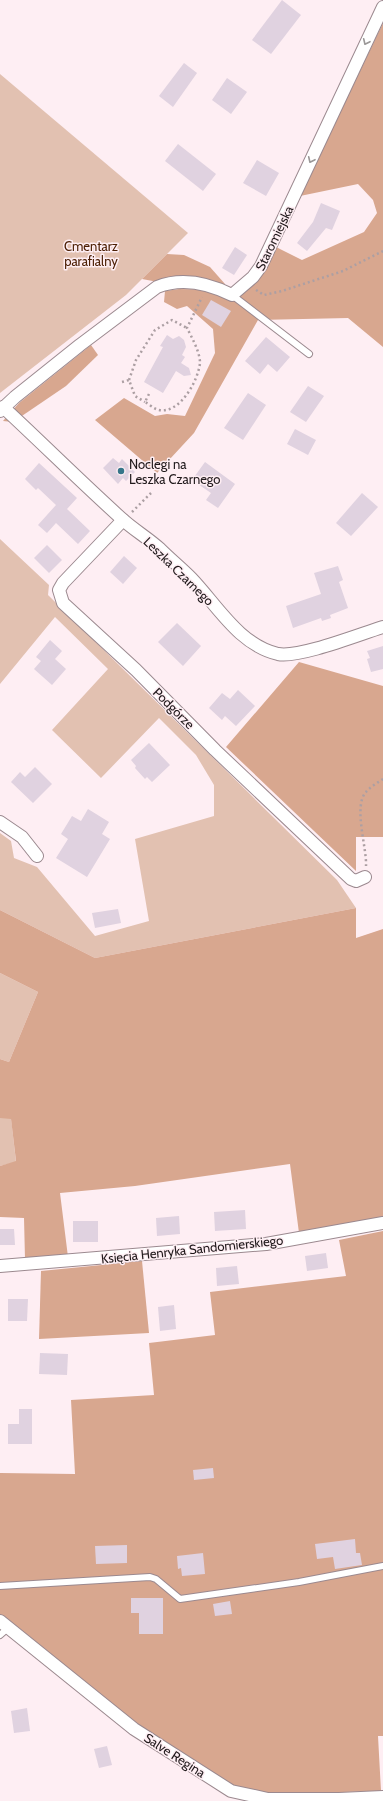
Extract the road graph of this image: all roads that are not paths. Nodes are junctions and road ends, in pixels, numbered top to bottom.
1 (383, 7) edge
2 (232, 295) junction
3 (309, 354) dead end
4 (2, 409) edge
5 (123, 520) junction
6 (383, 627) edge
7 (0, 822) edge
8 (37, 856) dead end
9 (365, 877) road end
10 (383, 1223) edge
11 (0, 1266) edge
12 (383, 1566) edge
13 (0, 1586) edge
14 (3, 1628) edge
15 (383, 1797) edge

1 -> 2 street, Staromiejska
2 - 3 lane
2 - 4 street
4 - 5 street, Leszka Czarnego
5 - 6 street, Leszka Czarnego
5 - 9 street, Podgórze
7 - 8 street
10 - 11 street, Księcia Henryka Sandomierskiego
12 - 13 lane
14 - 15 street, Salve Regina

